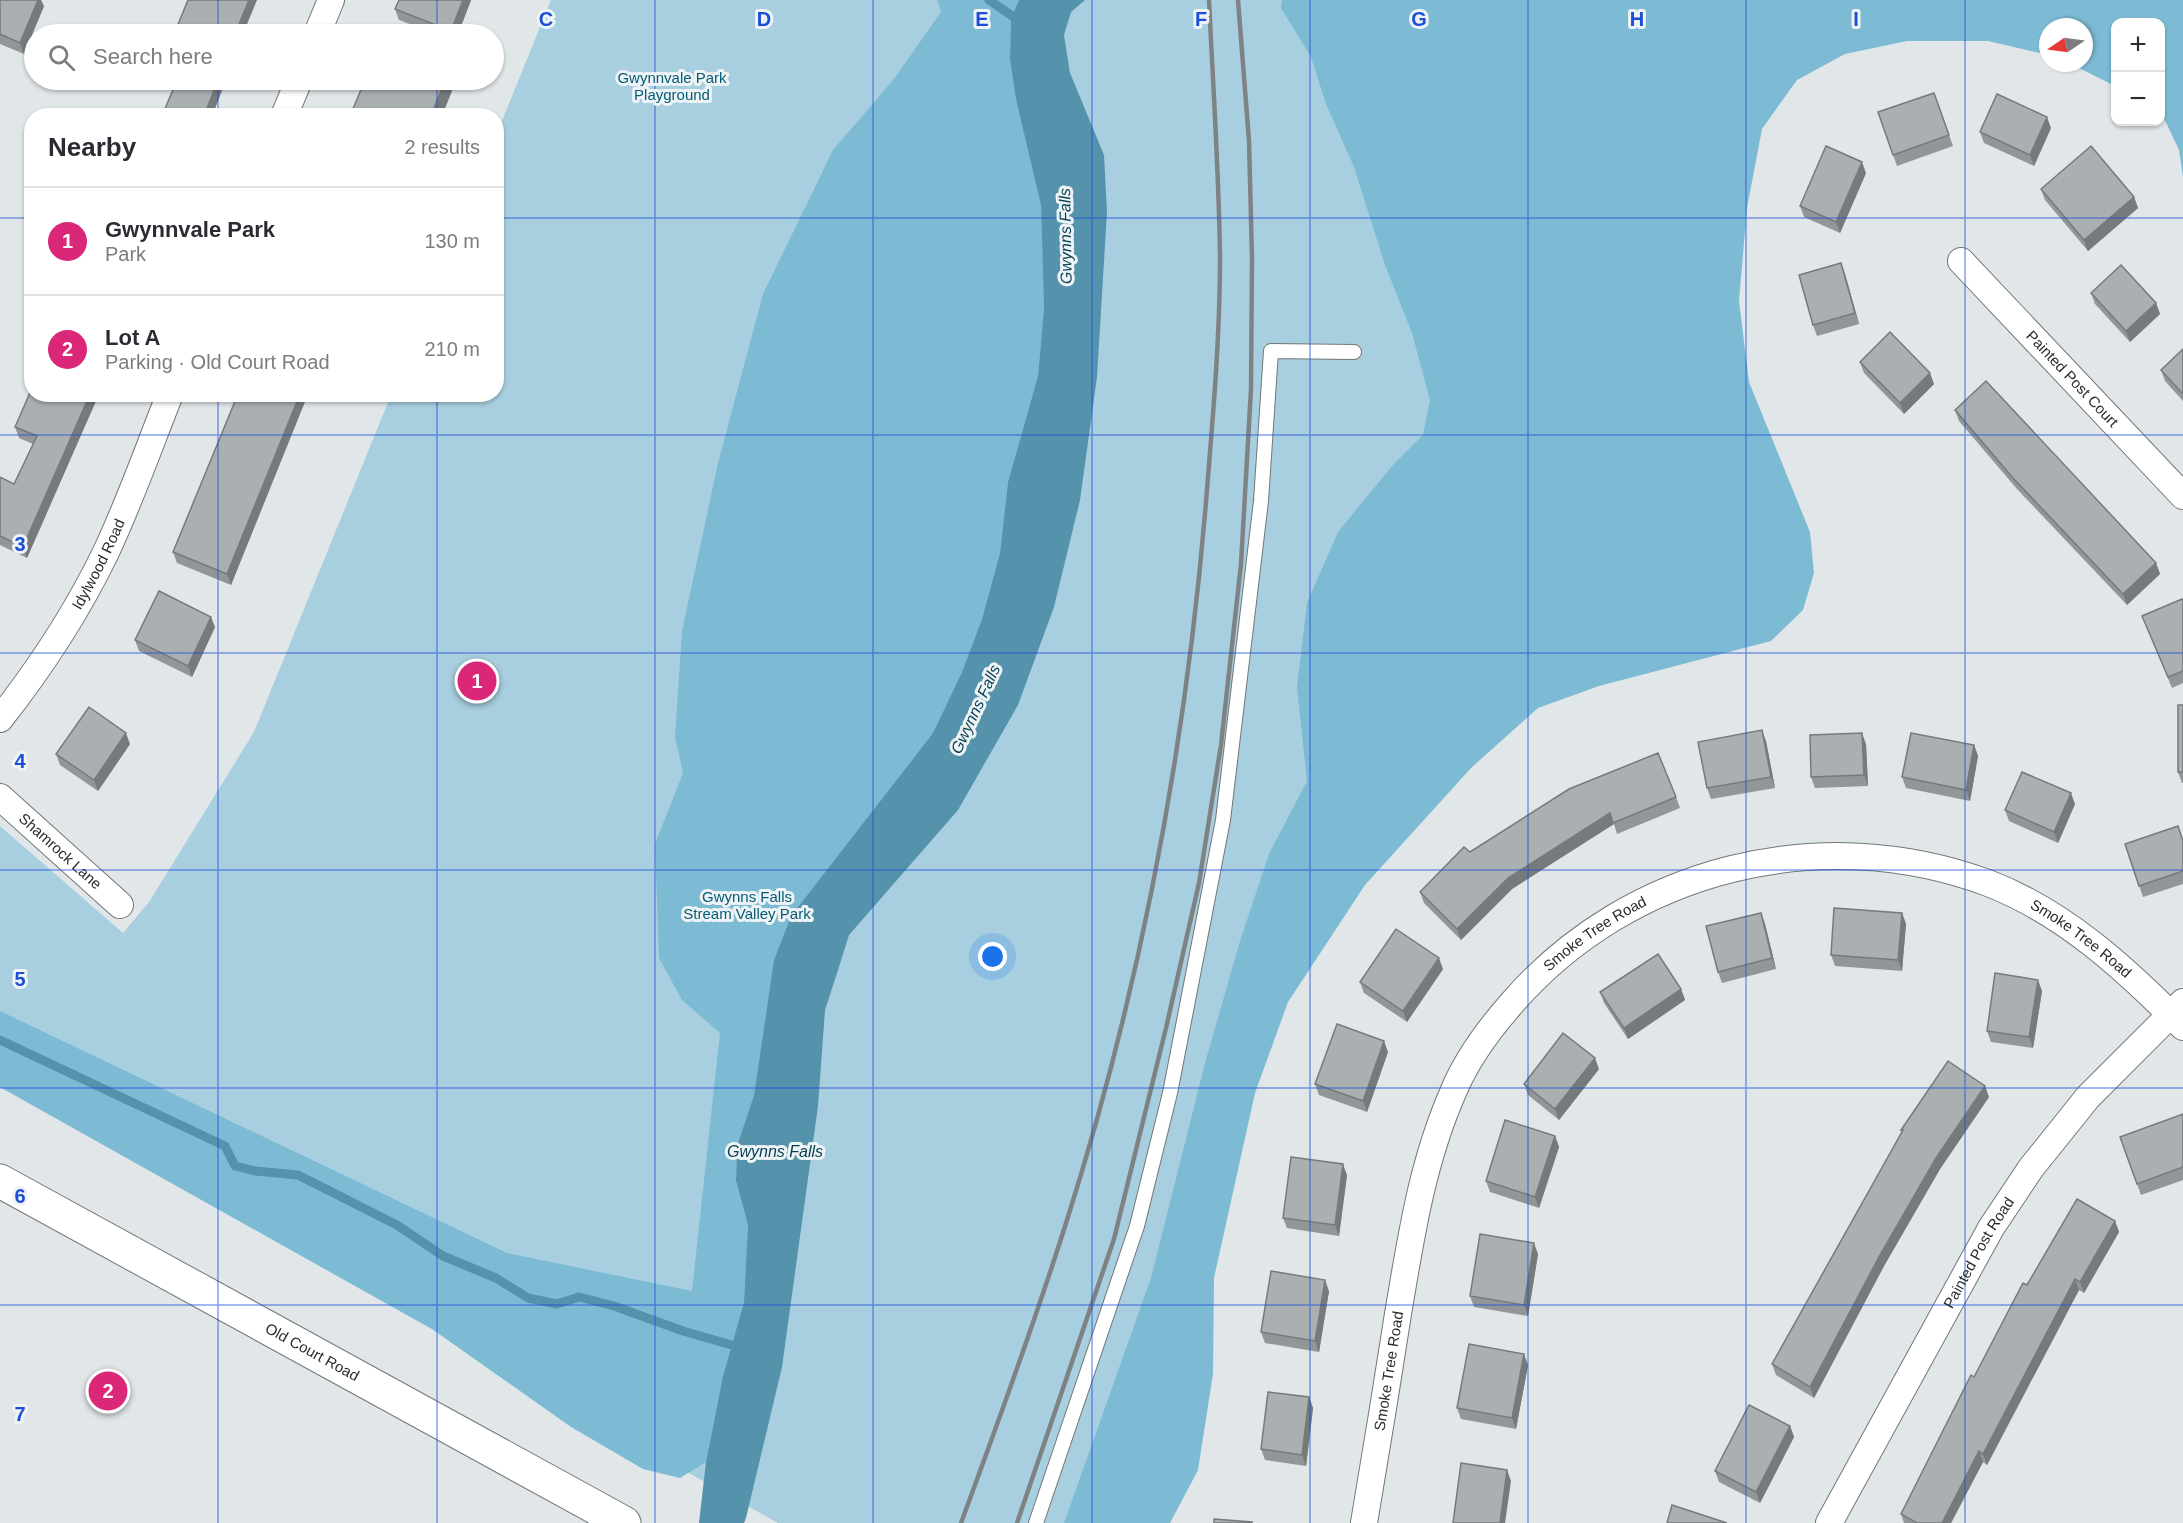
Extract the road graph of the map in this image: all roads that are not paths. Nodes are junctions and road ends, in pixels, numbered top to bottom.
1 (331, 0) edge
2 (321, 24) edge
3 (295, 90) edge
4 (287, 108) edge
5 (1961, 261) dead end
6 (1354, 352) dead end
7 (167, 402) edge
8 (2183, 496) edge
9 (0, 719) edge
10 (0, 797) edge
11 (120, 905) dead end
12 (2179, 1015) edge
13 (0, 1181) edge
14 (624, 1523) edge
15 (1036, 1523) edge
16 (1364, 1523) edge
17 (1829, 1523) edge

1 - 2 street
3 - 4 street
5 - 8 street, Painted Post Court
6 - 15 lane
7 - 9 street, Idylwood Road
10 - 11 street, Shamrock Lane
12 - 16 street, Smoke Tree Road
12 - 17 street, Painted Post Road
13 - 14 main road, Old Court Road

